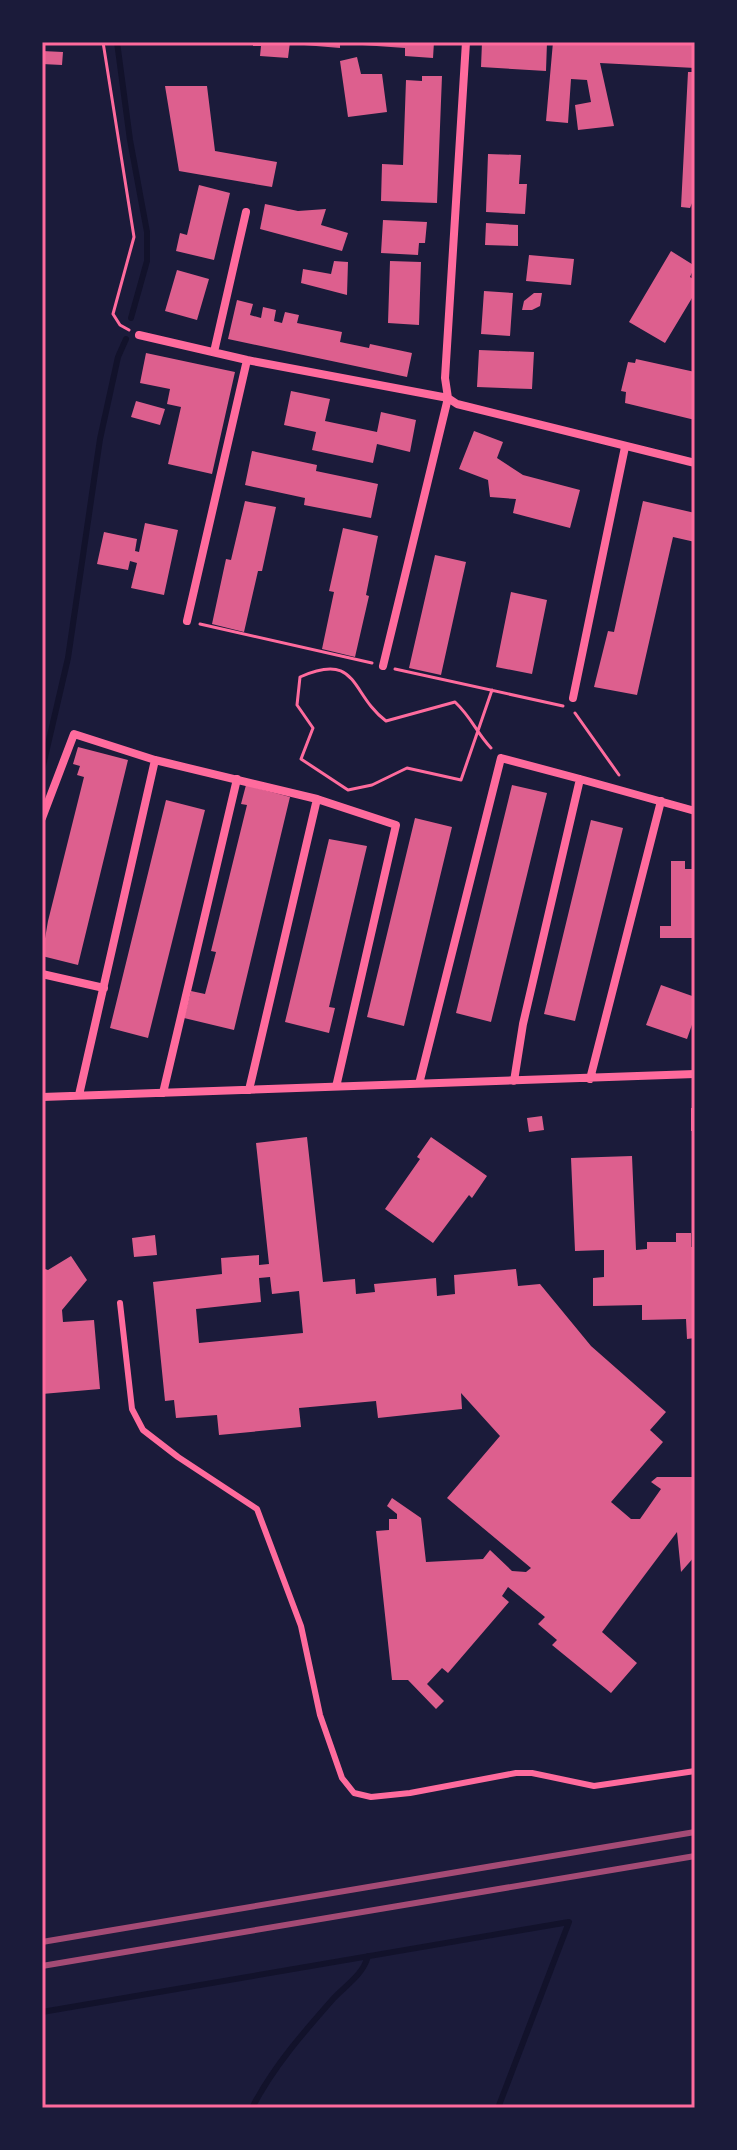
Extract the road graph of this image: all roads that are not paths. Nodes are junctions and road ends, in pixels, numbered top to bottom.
1 (466, 42) edge
2 (246, 212) dead end
3 (139, 335) road end
4 (214, 352) junction
5 (247, 360) junction
6 (448, 398) junction
7 (625, 447) junction
8 (695, 463) edge
9 (187, 621) dead end
10 (383, 666) dead end
11 (573, 698) road end
12 (155, 760) junction
13 (237, 779) junction
14 (580, 779) junction
15 (317, 799) junction
16 (661, 801) junction
17 (695, 811) edge
18 (42, 818) edge
19 (42, 974) edge
20 (104, 988) junction
21 (695, 1074) edge
22 (590, 1079) junction
23 (514, 1081) junction
24 (419, 1084) junction
25 (336, 1087) junction
26 (249, 1090) junction
27 (163, 1093) junction
28 (79, 1095) junction
29 (42, 1097) edge
30 (120, 1303) dead end
31 (695, 1771) edge

1 - 6 street
2 - 4 street
3 - 4 street
4 - 5 street
5 - 6 street
5 - 9 street
6 - 7 street
6 - 10 street
7 - 8 street
7 - 11 street
12 - 13 street
12 - 18 street
12 - 20 street
13 - 15 street
13 - 27 street
14 - 16 street
14 - 23 street
14 - 24 street
15 - 25 street
15 - 26 street
16 - 17 street
16 - 22 street
19 - 20 street
20 - 28 street
21 - 22 street
22 - 23 street
23 - 24 street
24 - 25 street
25 - 26 street
26 - 27 street
27 - 28 street
28 - 29 street
30 - 31 lane

